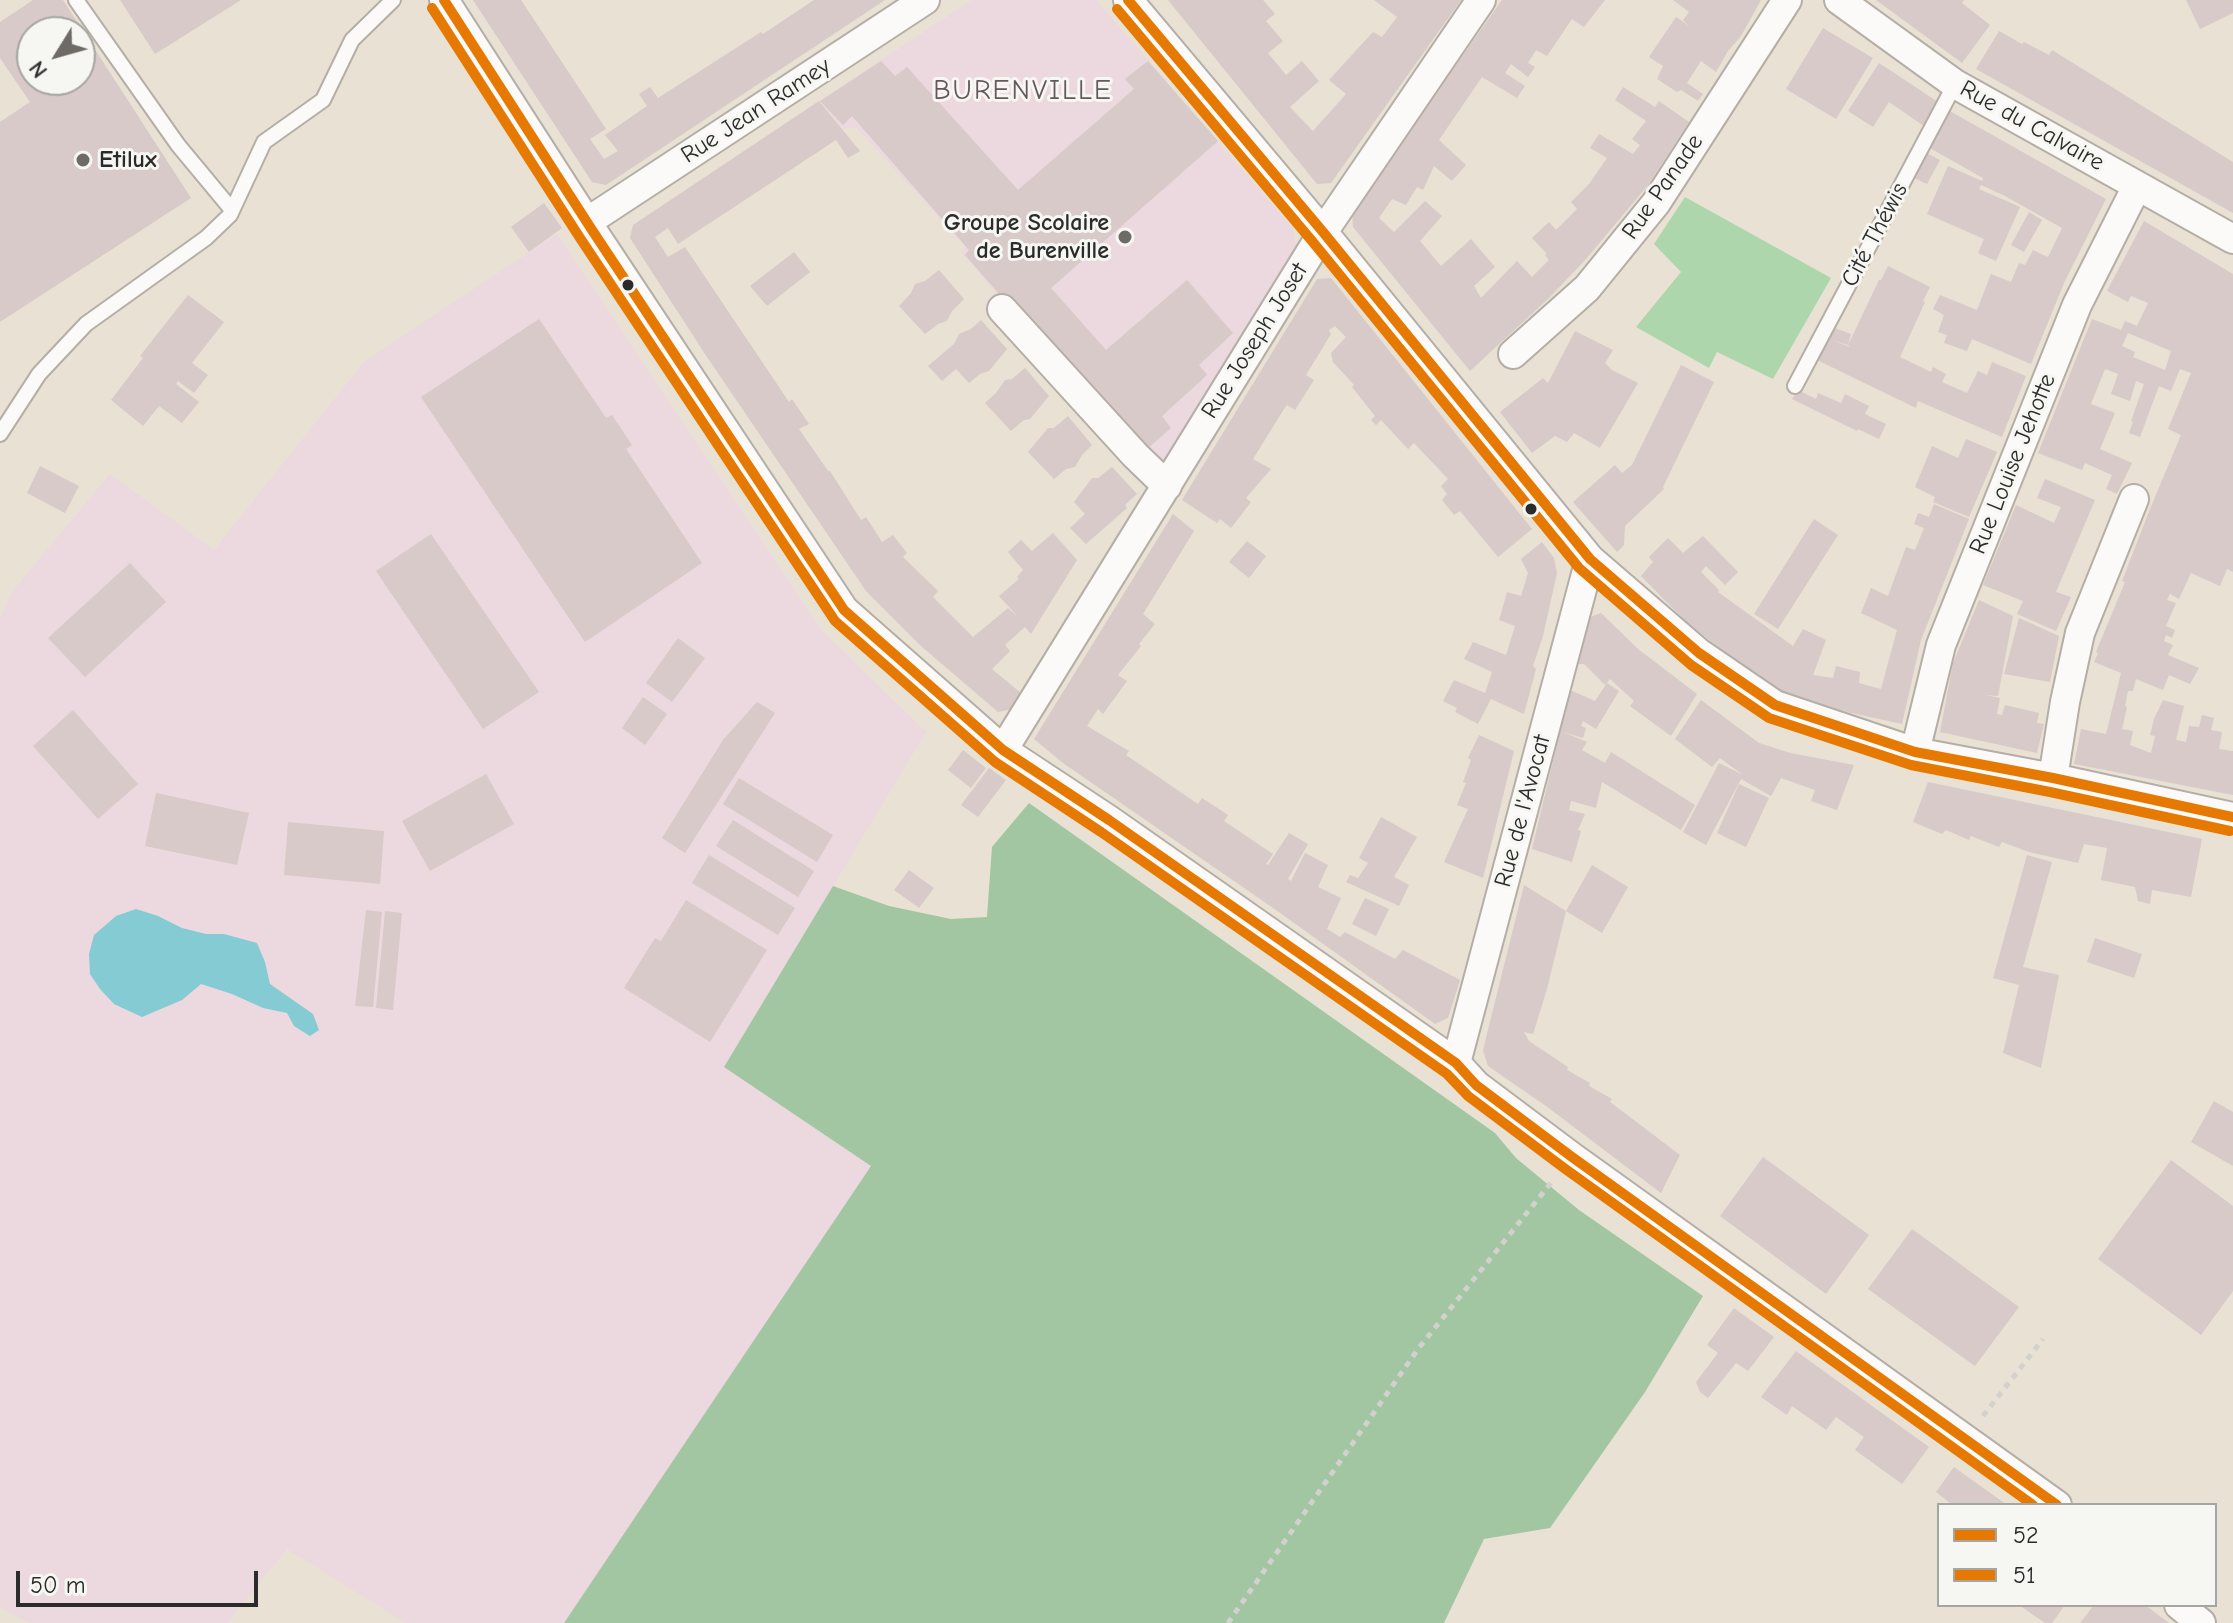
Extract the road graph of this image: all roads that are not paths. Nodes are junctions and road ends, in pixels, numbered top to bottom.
1 (76, 0) edge
2 (393, 0) edge
3 (444, 0) edge
4 (925, 0) edge
5 (1128, 0) edge
6 (1481, 0) edge
7 (1787, 0) edge
8 (1839, 0) edge
9 (1955, 84) junction
10 (2137, 186) junction
11 (232, 210) junction
12 (587, 222) junction
13 (1323, 232) junction
14 (2233, 239) edge
15 (1002, 309) dead end
16 (1513, 354) dead end
17 (1795, 386) dead end
18 (0, 434) edge
19 (1167, 486) junction
20 (2134, 499) dead end
21 (1590, 559) junction
22 (1003, 750) junction
23 (1915, 752) junction
24 (2053, 778) junction
25 (2233, 817) edge
26 (1456, 1063) junction
27 (2054, 1503) edge
28 (2181, 1607) edge
29 (2201, 1623) edge

1 - 11 lane
2 - 11 lane
3 - 12 street
4 - 12 street, Rue Jean Ramey
5 - 13 street
6 - 13 street, Rue Joseph Joset
7 - 16 street, Rue Panade
8 - 9 street, Rue du Calvaire
9 - 10 street, Rue du Calvaire
9 - 17 lane, Cité Théwis
10 - 14 street, Rue du Calvaire
10 - 23 street, Rue Louise Jehotte
11 - 18 lane
12 - 22 street
13 - 19 street, Rue Joseph Joset
13 - 21 street
15 - 19 street
19 - 22 street, Rue Joseph Joset
20 - 24 street
21 - 23 street
21 - 26 street, Rue de l'Avocat
22 - 26 street
23 - 24 street
24 - 25 street
26 - 27 street
28 - 29 street

